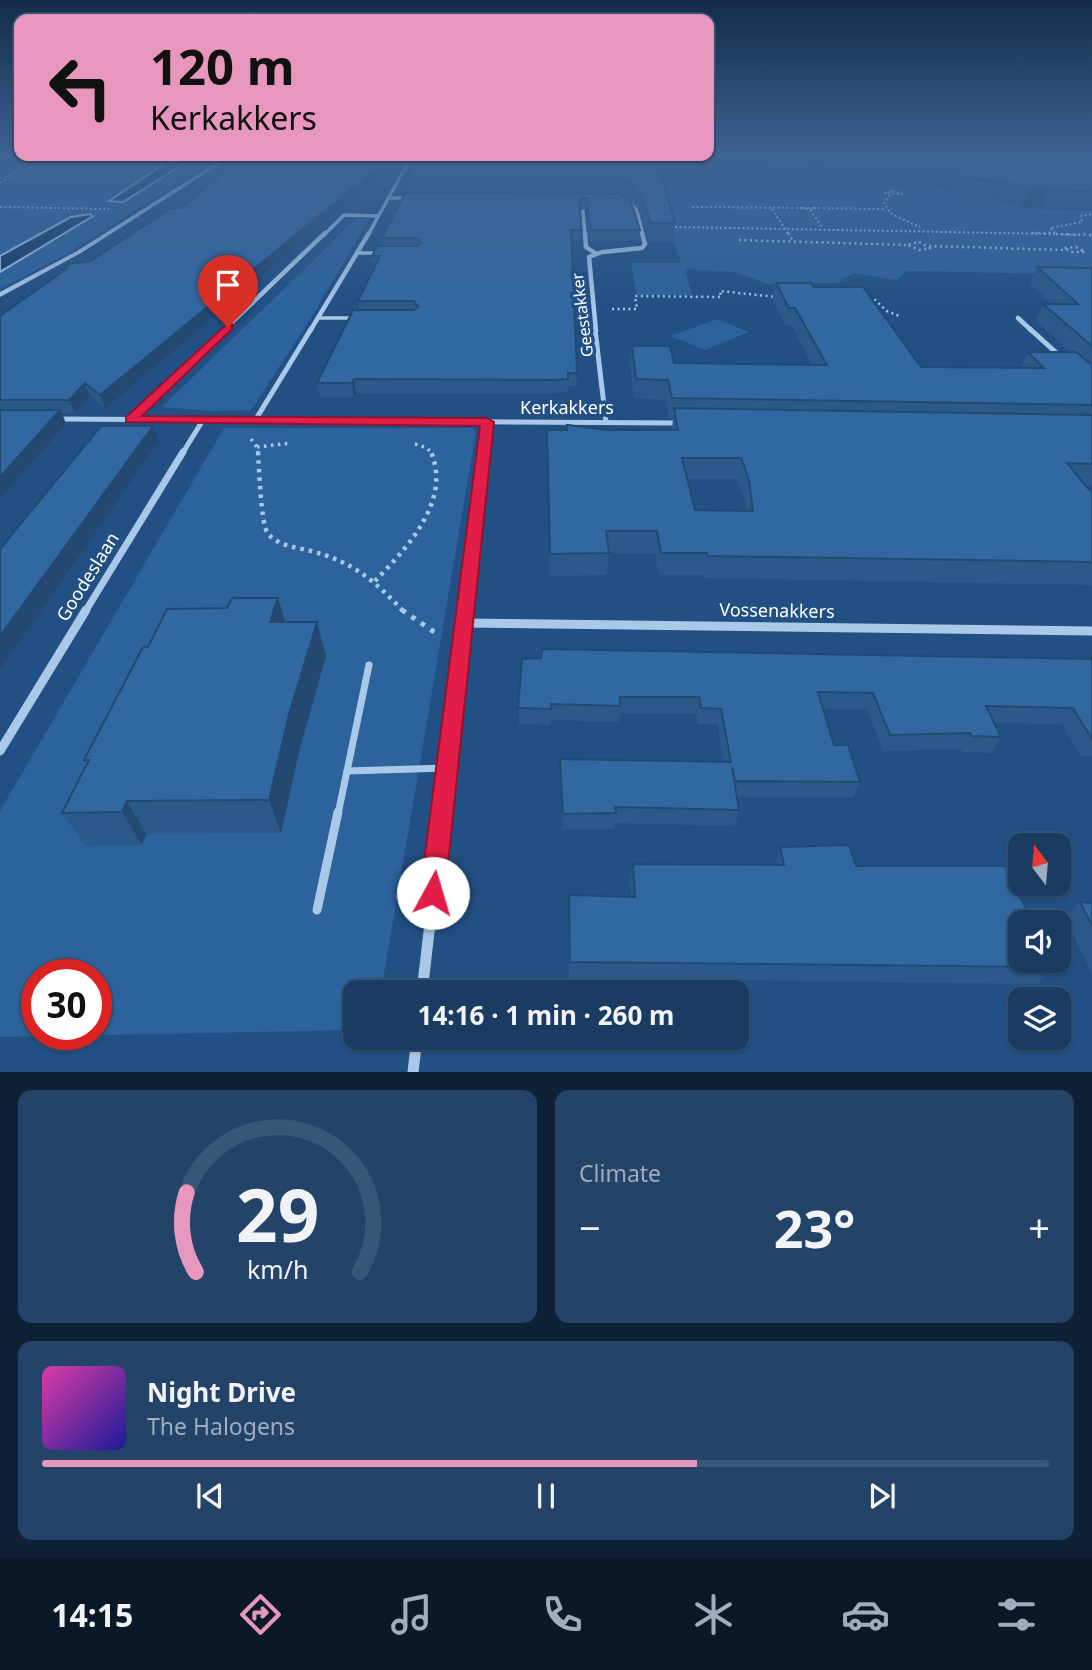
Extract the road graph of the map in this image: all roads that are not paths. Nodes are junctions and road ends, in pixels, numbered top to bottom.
1 (147, 209) edge
2 (381, 209) edge
3 (636, 209) edge
4 (583, 211) edge
5 (377, 216) junction
6 (358, 253) junction
7 (382, 253) edge
8 (596, 253) junction
9 (0, 295) edge
10 (320, 318) junction
11 (361, 318) edge
12 (1018, 318) dead end
13 (1063, 359) edge
14 (50, 418) edge
15 (131, 419) junction
16 (256, 419) junction
17 (203, 420) junction
18 (487, 422) junction
19 (606, 422) junction
20 (690, 423) edge
21 (462, 622) junction
22 (1092, 631) edge
23 (369, 665) dead end
24 (0, 751) edge
25 (446, 768) junction
26 (347, 771) junction
27 (317, 910) dead end
28 (423, 980) edge
29 (416, 1050) edge
30 (413, 1072) edge

1 - 9 street
2 - 5 street
3 - 8 street, Geestakker
4 - 8 street
5 - 6 street
5 - 15 street
6 - 7 lane
6 - 10 street
8 - 19 street, Geestakker
10 - 11 lane
10 - 16 street
12 - 13 street
14 - 15 street, Kerkakkers
15 - 17 street, Kerkakkers
16 - 17 street, Kerkakkers
16 - 18 street, Kerkakkers
17 - 24 street, Goodeslaan
18 - 19 street, Kerkakkers
18 - 21 street
19 - 20 street, Kerkakkers
21 - 22 street, Vossenakkers
21 - 25 street
23 - 26 lane
25 - 26 lane
25 - 28 street
26 - 27 lane
29 - 30 street

